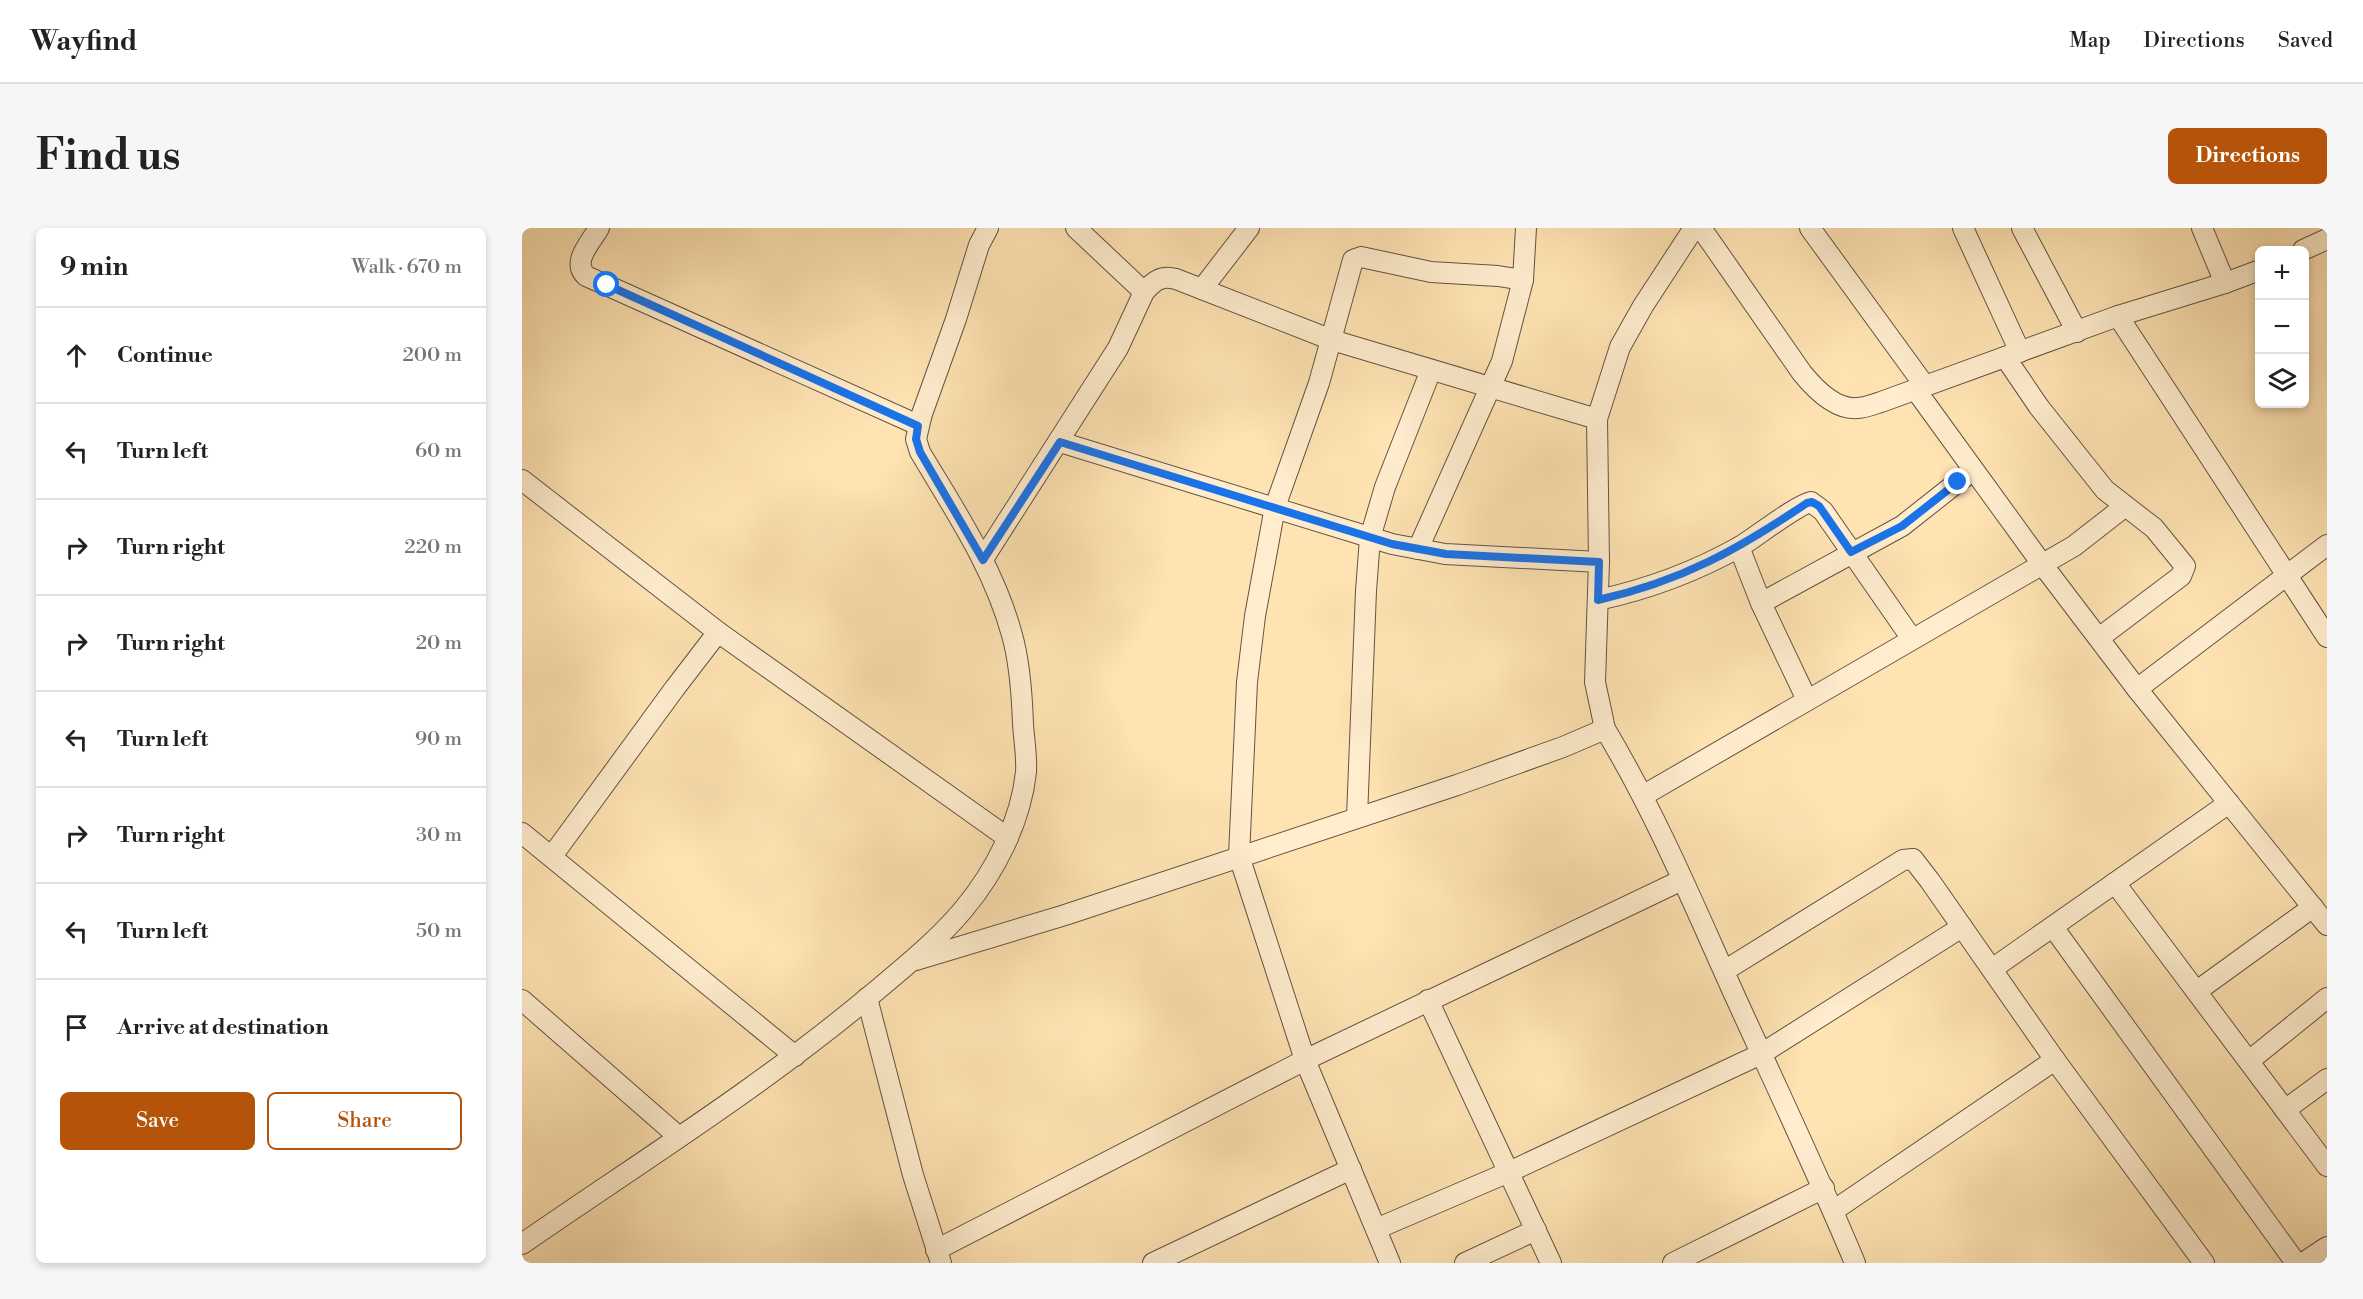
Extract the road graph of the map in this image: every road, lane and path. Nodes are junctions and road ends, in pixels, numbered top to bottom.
1 (599, 228) edge
2 (1249, 228) edge
3 (1526, 228) edge
4 (1701, 228) edge
5 (1810, 228) edge
6 (1963, 228) edge
7 (2022, 228) edge
8 (2202, 228) edge
9 (1082, 230) edge
10 (1685, 233) edge
11 (981, 234) edge
12 (2327, 239) edge
13 (2309, 247) edge
14 (2255, 272) edge
15 (1523, 280) junction
16 (2225, 283) junction
17 (1202, 289) junction
18 (1144, 292) junction
19 (2118, 316) junction
20 (2077, 332) junction
21 (1332, 340) junction
22 (2012, 354) junction
23 (1431, 370) junction
24 (1490, 388) junction
25 (1920, 388) junction
26 (1597, 419) junction
27 (918, 426) junction
28 (1060, 442) junction
29 (1973, 470) junction
30 (522, 480) edge
31 (1275, 507) junction
32 (2124, 507) junction
33 (1370, 538) junction
34 (2327, 544) edge
35 (1739, 547) junction
36 (1418, 549) junction
37 (1851, 552) junction
38 (983, 560) junction
39 (1599, 562) junction
40 (2042, 564) junction
41 (2287, 576) junction
42 (1598, 600) junction
43 (1761, 603) junction
44 (718, 632) junction
45 (2327, 637) edge
46 (2099, 638) junction
47 (1912, 639) junction
48 (2138, 689) junction
49 (1807, 700) junction
50 (1605, 729) junction
51 (1644, 795) junction
52 (2229, 803) junction
53 (1357, 818) junction
54 (522, 833) edge
55 (1008, 838) junction
56 (552, 856) junction
57 (1239, 856) junction
58 (1682, 879) junction
59 (2115, 883) junction
60 (2313, 907) junction
61 (2327, 925) edge
62 (1962, 927) junction
63 (2053, 927) junction
64 (911, 962) junction
65 (1992, 969) junction
66 (1724, 971) junction
67 (2196, 991) junction
68 (867, 998) junction
69 (2327, 998) edge
70 (522, 1000) edge
71 (1428, 1000) junction
72 (1761, 1054) junction
73 (795, 1056) junction
74 (1305, 1060) junction
75 (2055, 1060) junction
76 (2249, 1061) junction
77 (2327, 1079) edge
78 (2285, 1110) junction
79 (679, 1137) junction
80 (2327, 1166) edge
81 (1351, 1169) junction
82 (1509, 1173) junction
83 (1824, 1188) junction
84 (1833, 1211) junction
85 (1376, 1229) junction
86 (1536, 1230) junction
87 (522, 1244) edge
88 (2327, 1247) edge
89 (939, 1256) edge
90 (1153, 1263) edge
91 (1390, 1263) edge
92 (1465, 1263) edge
93 (1551, 1263) edge
94 (1673, 1263) edge
95 (1855, 1263) edge
96 (2204, 1263) edge
97 (2296, 1263) edge
98 (2303, 1263) edge

1 - 27 street
2 - 17 street
3 - 15 street
4 - 25 street
5 - 25 street
6 - 22 street
7 - 20 street
8 - 16 street
9 - 18 street
10 - 26 street
11 - 27 street
12 - 13 street
14 - 16 street
15 - 21 street
15 - 24 street
16 - 19 street
17 - 18 street
17 - 21 street
18 - 28 street
19 - 20 street
19 - 41 street
20 - 22 street
21 - 23 street
21 - 31 street
22 - 25 street
22 - 32 street
23 - 24 street
23 - 33 street
24 - 26 street
24 - 36 street
25 - 29 street
26 - 39 street
27 - 38 street
28 - 31 street
28 - 38 street
29 - 37 street
29 - 40 street
30 - 44 street
31 - 33 street
31 - 57 street
32 - 40 street
32 - 46 street
33 - 36 street
33 - 53 street
34 - 41 street
35 - 37 street
35 - 42 street
35 - 43 street
36 - 39 street
37 - 43 street
37 - 47 street
38 - 55 street
39 - 42 street
40 - 46 street
40 - 47 street
41 - 45 street
41 - 48 street
42 - 50 street
43 - 49 street
44 - 55 street
44 - 56 street
46 - 48 street
47 - 49 street
48 - 52 street
49 - 51 street
50 - 51 street
50 - 53 street
51 - 58 street
52 - 59 street
52 - 60 street
53 - 57 street
54 - 56 street
55 - 64 street
56 - 73 street
57 - 64 street
57 - 74 street
58 - 66 street
58 - 71 street
59 - 63 street
59 - 67 street
60 - 61 street
60 - 67 street
62 - 65 street
62 - 66 street
62 - 72 street
63 - 65 street
63 - 97 street
64 - 68 street
65 - 75 street
66 - 72 street
67 - 76 street
68 - 73 street
68 - 89 street
69 - 76 street
70 - 79 street
71 - 74 street
71 - 82 street
72 - 82 street
72 - 83 street
73 - 79 street
74 - 81 street
74 - 89 street
75 - 84 street
75 - 96 street
76 - 78 street
77 - 78 street
78 - 80 street
79 - 87 street
81 - 85 street
81 - 90 street
82 - 85 street
82 - 86 street
83 - 84 street
83 - 94 street
84 - 95 street
85 - 91 street
86 - 92 street
86 - 93 street
88 - 98 street

